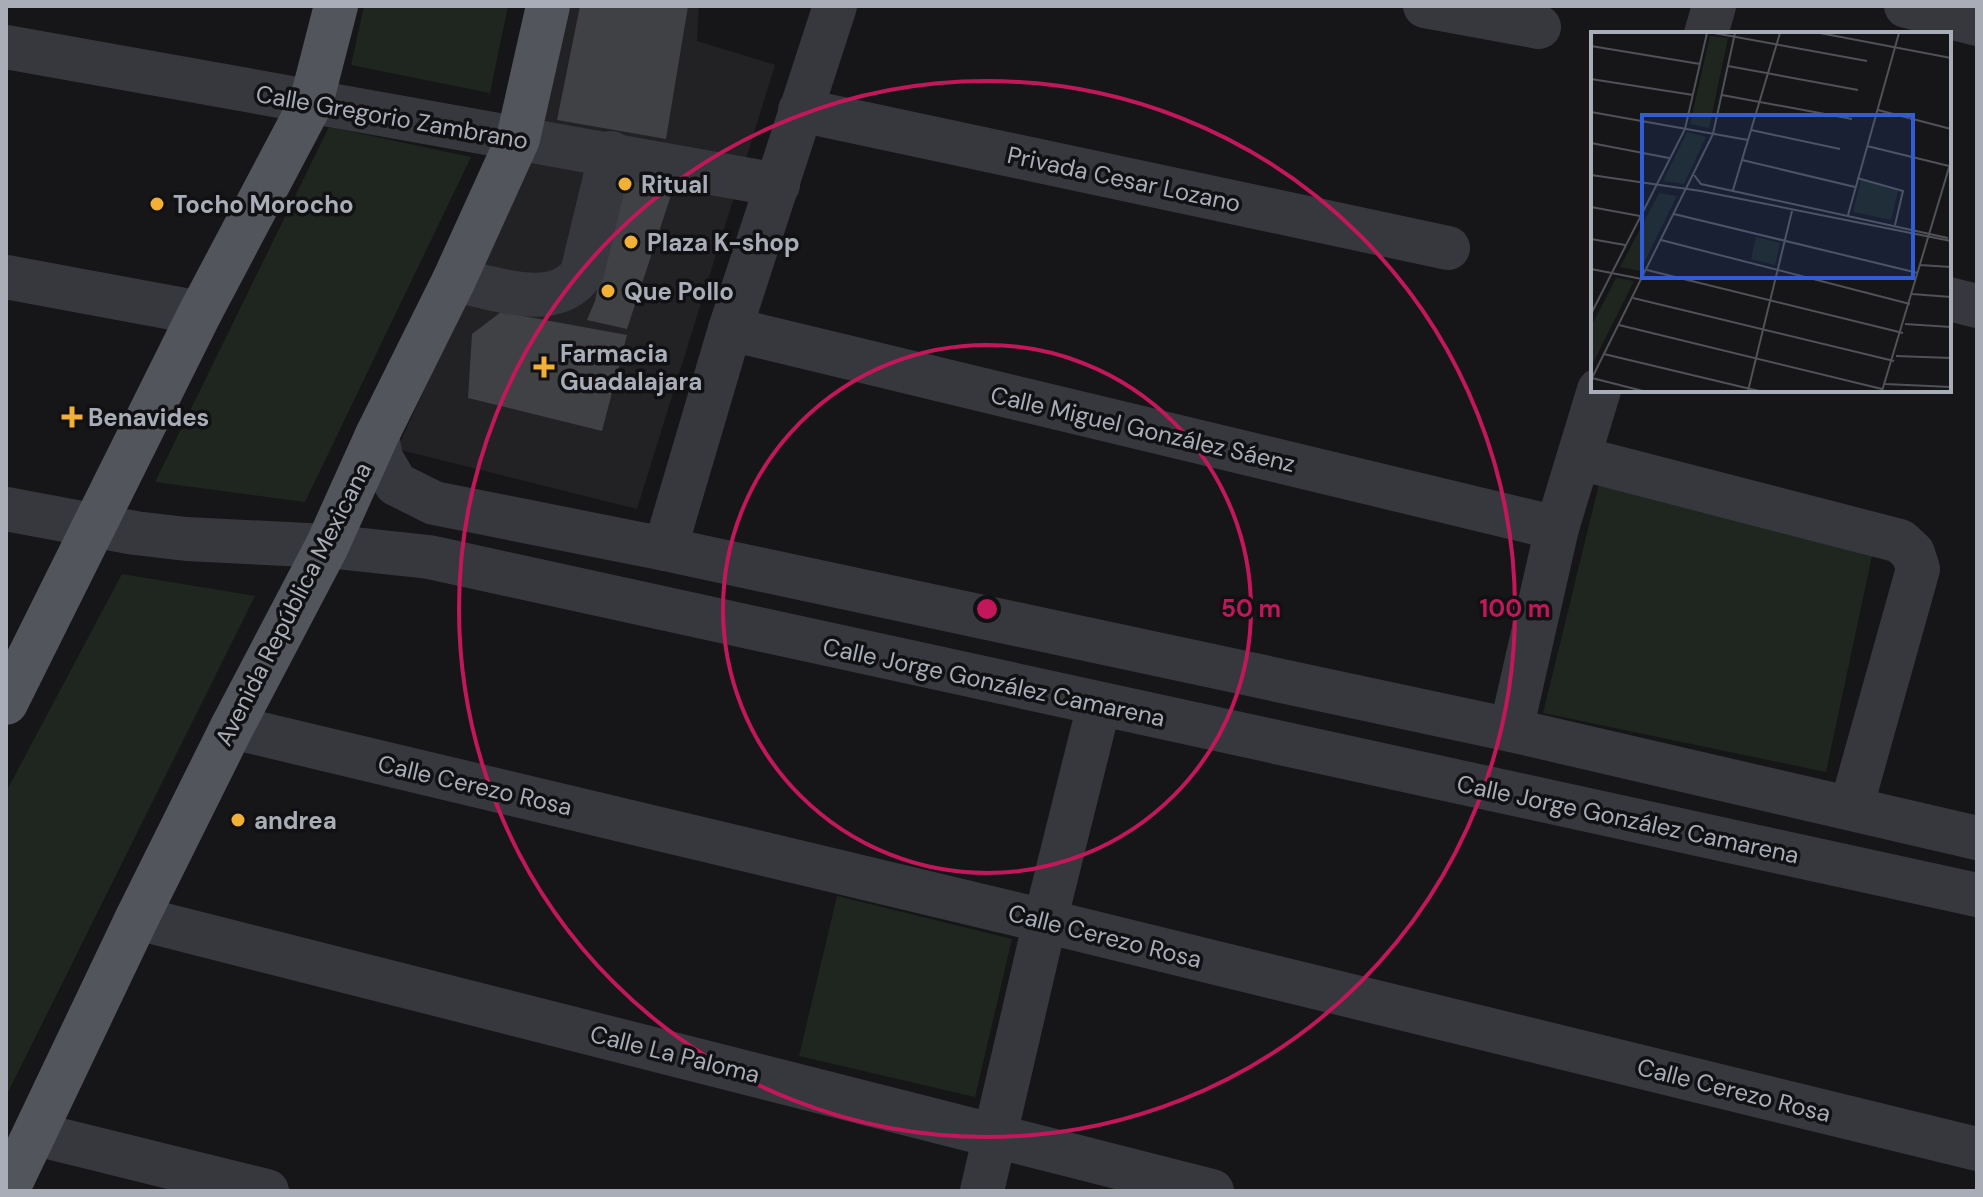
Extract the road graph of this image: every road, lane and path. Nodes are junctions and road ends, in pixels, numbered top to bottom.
1 (336, 6) edge
2 (548, 6) edge
3 (835, 6) edge
4 (1425, 6) edge
5 (1714, 6) edge
6 (1906, 6) edge
7 (1977, 24) edge
8 (1539, 27) dead end
9 (1707, 32) edge
10 (6, 47) edge
11 (311, 103) junction
12 (800, 110) junction
13 (518, 139) junction
14 (611, 153) junction
15 (778, 185) junction
16 (1448, 248) dead end
17 (6, 277) edge
18 (454, 280) junction
19 (1951, 300) edge
20 (1977, 306) edge
21 (200, 313) junction
22 (730, 329) junction
23 (1598, 392) edge
24 (377, 435) junction
25 (1579, 458) junction
26 (6, 509) edge
27 (94, 524) junction
28 (1557, 528) junction
29 (327, 546) junction
30 (665, 549) junction
31 (6, 703) edge
32 (1099, 705) junction
33 (232, 727) junction
34 (1511, 730) junction
35 (1851, 808) junction
36 (1977, 838) edge
37 (1977, 895) edge
38 (137, 918) junction
39 (1045, 921) junction
40 (36, 1134) junction
41 (995, 1135) junction
42 (1977, 1149) edge
43 (7, 1191) edge
44 (267, 1191) edge
45 (982, 1191) edge
46 (1212, 1191) edge

1 - 11 main road
2 - 13 main road, Avenida República Mexicana
3 - 12 street
4 - 8 street
5 - 9 street
6 - 7 street
10 - 11 street, Calle Gregorio Zambrano
11 - 13 street, Calle Gregorio Zambrano
11 - 21 main road
12 - 15 street
12 - 16 street, Privada Cesar Lozano
13 - 14 street, Calle Gregorio Zambrano
13 - 18 main road, Avenida República Mexicana
14 - 15 street, Calle Gregorio Zambrano
14 - 18 street
15 - 22 street
17 - 21 street
18 - 24 main road, Avenida República Mexicana
19 - 20 street
21 - 27 main road
22 - 28 street, Calle Miguel González Sáenz
22 - 30 street
23 - 25 street
24 - 29 main road, Avenida República Mexicana
24 - 30 street
25 - 28 street
25 - 35 street
26 - 27 street, Calle Jorge González Camarena
27 - 29 street, Calle Jorge González Camarena
27 - 31 main road
28 - 34 street
29 - 32 street, Calle Jorge González Camarena
29 - 33 main road, Avenida República Mexicana
30 - 34 street
32 - 37 street, Calle Jorge González Camarena
32 - 39 street
33 - 38 main road, Avenida República Mexicana
33 - 39 street, Calle Cerezo Rosa
34 - 35 street
35 - 36 street
38 - 40 main road, Avenida República Mexicana
38 - 41 street, Calle La Paloma
39 - 41 street
39 - 42 street, Calle Cerezo Rosa
40 - 43 main road, Avenida República Mexicana
40 - 44 street
41 - 45 street
41 - 46 street, Calle La Paloma

